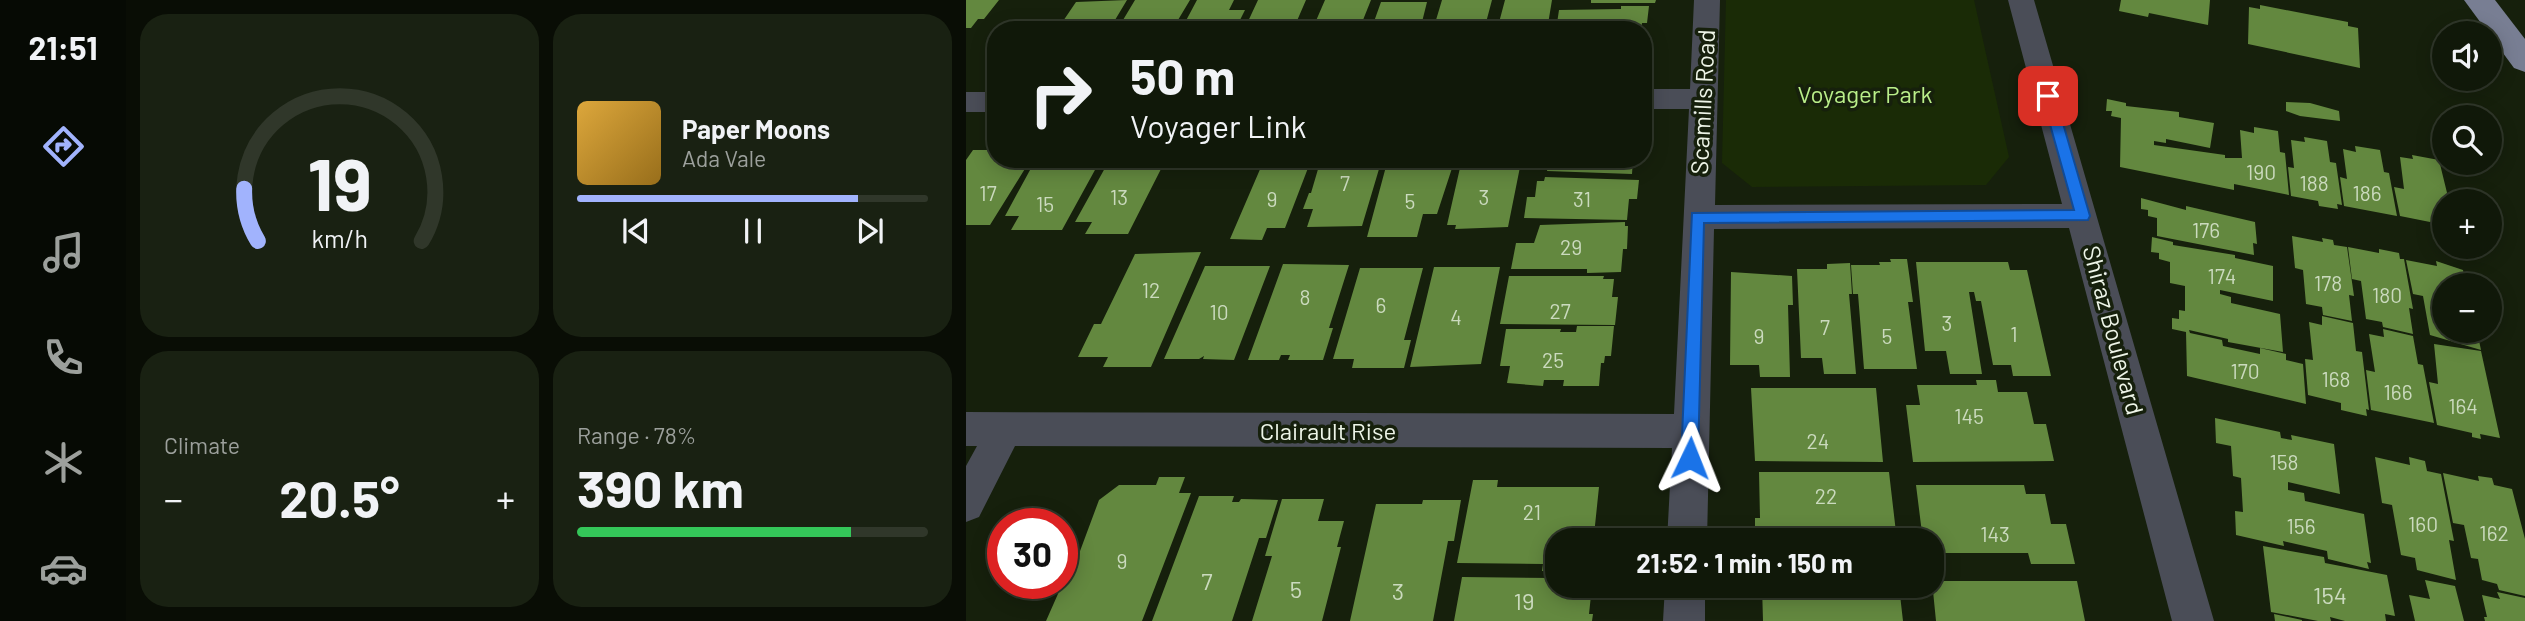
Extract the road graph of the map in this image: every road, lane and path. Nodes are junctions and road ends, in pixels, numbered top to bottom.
1 (1707, 0) edge
2 (2021, 0) edge
3 (2479, 0) edge
4 (2525, 61) edge
5 (1652, 99) edge
6 (1702, 99) junction
7 (966, 102) edge
8 (987, 102) edge
9 (2082, 216) junction
10 (1697, 217) junction
11 (966, 429) edge
12 (1005, 429) junction
13 (1690, 431) junction
14 (966, 504) edge
15 (1687, 528) edge
16 (1685, 598) edge
17 (1684, 621) edge
18 (2193, 621) edge

1 - 6 street, Scamills Road
2 - 9 street, Shiraz Boulevard
3 - 4 main road
5 - 6 street
6 - 10 street, Scamills Road
7 - 8 street
9 - 10 street
9 - 18 street, Shiraz Boulevard
10 - 13 street, Scamills Road
11 - 12 street, Clairault Rise
12 - 13 street, Clairault Rise
12 - 14 street
13 - 15 street, Scamills Road
16 - 17 street

